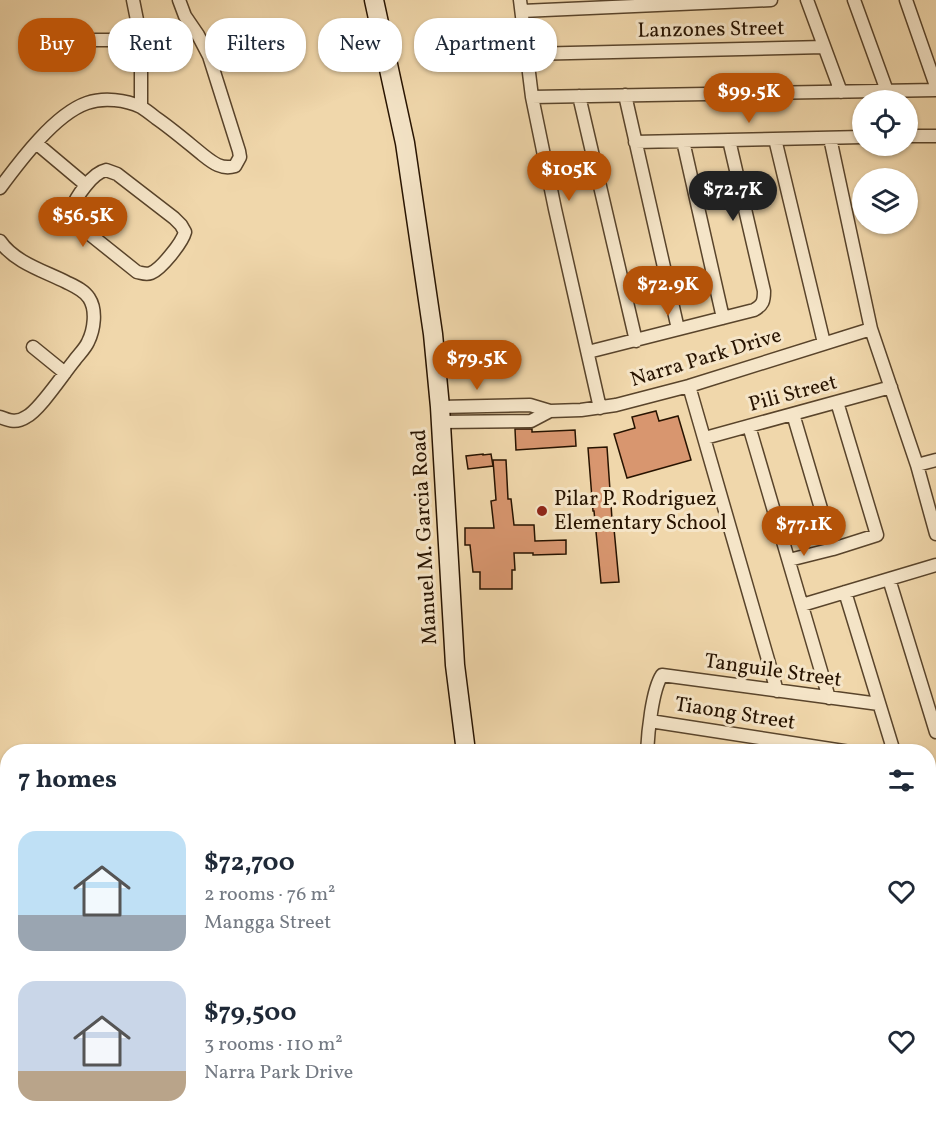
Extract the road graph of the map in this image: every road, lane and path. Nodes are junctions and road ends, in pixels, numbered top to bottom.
1 (133, 0) edge
2 (178, 0) edge
3 (374, 0) edge
4 (771, 0) edge
5 (807, 0) edge
6 (854, 0) edge
7 (906, 0) edge
8 (521, 6) edge
9 (137, 18) edge
10 (824, 46) junction
11 (557, 53) edge
12 (141, 72) edge
13 (529, 72) edge
14 (936, 86) edge
15 (887, 90) edge
16 (918, 90) edge
17 (936, 90) edge
18 (841, 92) junction
19 (852, 92) edge
20 (625, 95) junction
21 (579, 96) junction
22 (532, 97) junction
23 (141, 107) junction
24 (936, 135) edge
25 (918, 136) edge
26 (852, 137) edge
27 (830, 138) junction
28 (775, 139) junction
29 (729, 140) junction
30 (683, 141) junction
31 (635, 142) junction
32 (36, 143) junction
33 (86, 185) junction
34 (0, 188) edge
35 (0, 241) edge
36 (723, 318) junction
37 (678, 329) junction
38 (871, 329) junction
39 (636, 341) junction
40 (824, 343) junction
41 (33, 347) dead end
42 (588, 352) junction
43 (65, 373) junction
44 (689, 386) junction
45 (891, 387) junction
46 (837, 402) junction
47 (600, 408) junction
48 (440, 414) junction
49 (793, 414) junction
50 (0, 417) edge
51 (749, 426) junction
52 (705, 438) junction
53 (936, 460) edge
54 (917, 465) junction
55 (936, 534) edge
56 (833, 549) junction
57 (789, 560) junction
58 (936, 565) edge
59 (889, 579) junction
60 (845, 592) junction
61 (802, 605) junction
62 (777, 691) junction
63 (829, 698) junction
64 (879, 704) junction
65 (650, 721) junction
66 (936, 732) edge
67 (465, 744) edge
68 (648, 744) edge
69 (798, 744) edge
70 (892, 744) edge

1 - 9 street
2 - 23 street
3 - 48 main road, Manuel M. Garcia Road
4 - 8 street
5 - 10 street
6 - 15 street
7 - 14 street
10 - 11 street, Lanzones Street
10 - 18 street
12 - 23 street
13 - 22 street
16 - 17 street
18 - 19 street
18 - 20 street
20 - 21 street
20 - 31 street
21 - 22 street
21 - 39 street
22 - 42 street
23 - 32 street
24 - 25 street
26 - 27 street
27 - 28 street
27 - 38 street
28 - 29 street
28 - 40 street
29 - 30 street
29 - 36 street
30 - 31 street
30 - 36 street
31 - 37 street
32 - 33 street
32 - 34 street
33 - 33 street
35 - 43 street
36 - 37 street
37 - 39 street
38 - 40 street, Narra Park Drive
38 - 45 street
39 - 42 street
40 - 44 street, Narra Park Drive
41 - 43 street
42 - 47 street
43 - 50 street
44 - 47 street, Narra Park Drive
44 - 52 street
45 - 46 street, Pili Street
45 - 54 street
46 - 49 street, Pili Street
46 - 56 street
47 - 48 street, Narra Park Drive
48 - 67 main road, Manuel M. Garcia Road
49 - 51 street, Pili Street
49 - 56 street
51 - 52 street, Pili Street
51 - 57 street
52 - 62 street
53 - 54 street
54 - 55 street
56 - 57 street
57 - 61 street
58 - 59 street
59 - 60 street
59 - 66 street
60 - 61 street
60 - 64 street
61 - 63 street
62 - 63 street, Tanguile Street
62 - 65 street, Tanguile Street
63 - 64 street, Tanguile Street
64 - 70 street
65 - 68 street
65 - 69 street, Tiaong Street

